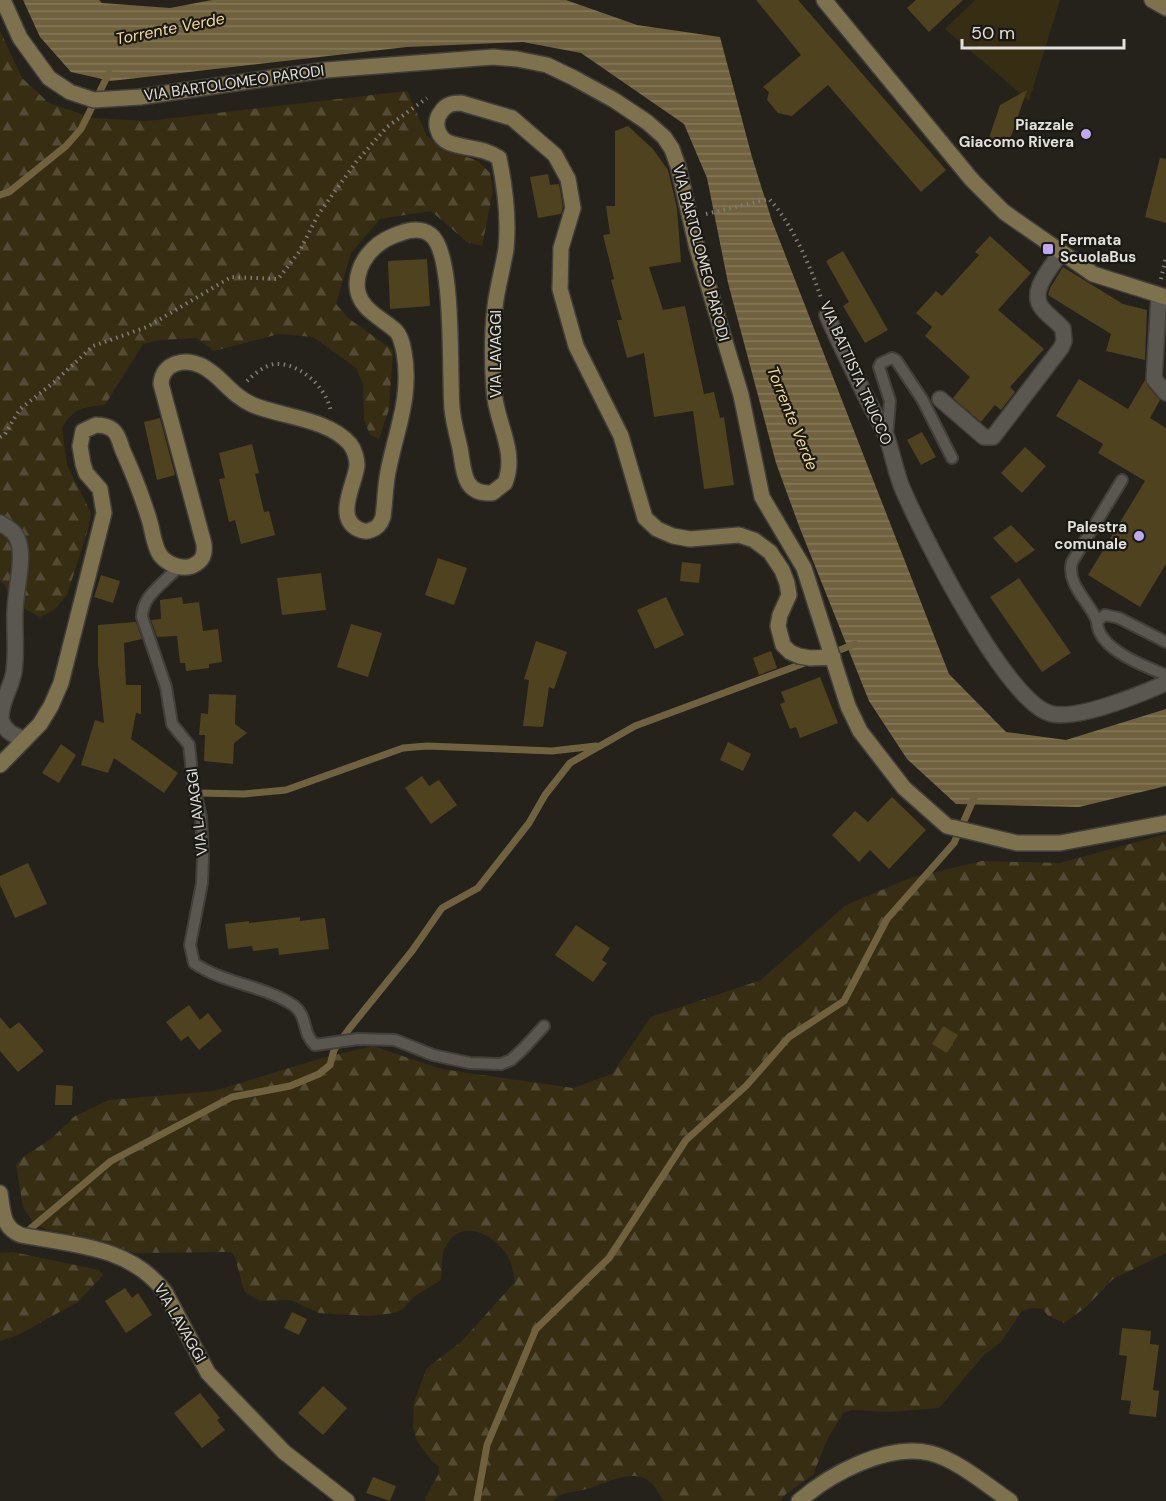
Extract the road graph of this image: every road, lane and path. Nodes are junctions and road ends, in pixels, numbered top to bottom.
1 (3, 0) edge
2 (824, 0) edge
3 (1152, 0) edge
4 (1166, 8) edge
5 (433, 94) dead end
6 (706, 214) dead end
7 (1061, 252) junction
8 (1162, 297) edge
9 (827, 315) joint
10 (1166, 393) edge
11 (234, 395) junction
12 (940, 399) dead end
13 (333, 430) junction
14 (0, 436) edge
15 (887, 437) junction
16 (952, 458) dead end
17 (1122, 480) dead end
18 (0, 523) edge
19 (178, 567) junction
20 (1097, 621) junction
21 (1166, 642) edge
22 (832, 657) junction
23 (1166, 675) edge
24 (1166, 683) edge
25 (24, 739) junction
26 (0, 765) edge
27 (1166, 823) edge
28 (544, 1026) dead end
29 (0, 1193) edge
30 (347, 1501) edge
31 (799, 1501) edge
32 (1010, 1501) edge

1 - 22 street, VIA BARTOLOMEO PARODI
2 - 7 street
3 - 4 street
5 - 14 path
6 - 9 path, VIA BATTISTA TRUCCO
7 - 8 street
7 - 12 street
8 - 10 street
9 - 15 street, VIA BATTISTA TRUCCO
11 - 13 street, VIA LAVAGGI
11 - 13 path
11 - 19 street, VIA LAVAGGI
13 - 22 street, VIA LAVAGGI
15 - 16 lane
15 - 24 street, VIA BATTISTA TRUCCO
17 - 20 lane
18 - 25 street
19 - 25 street
19 - 28 lane, VIA LAVAGGI
20 - 21 lane
20 - 23 lane
22 - 27 street, VIA BARTOLOMEO PARODI
25 - 26 street
29 - 30 street, VIA LAVAGGI
31 - 32 street

